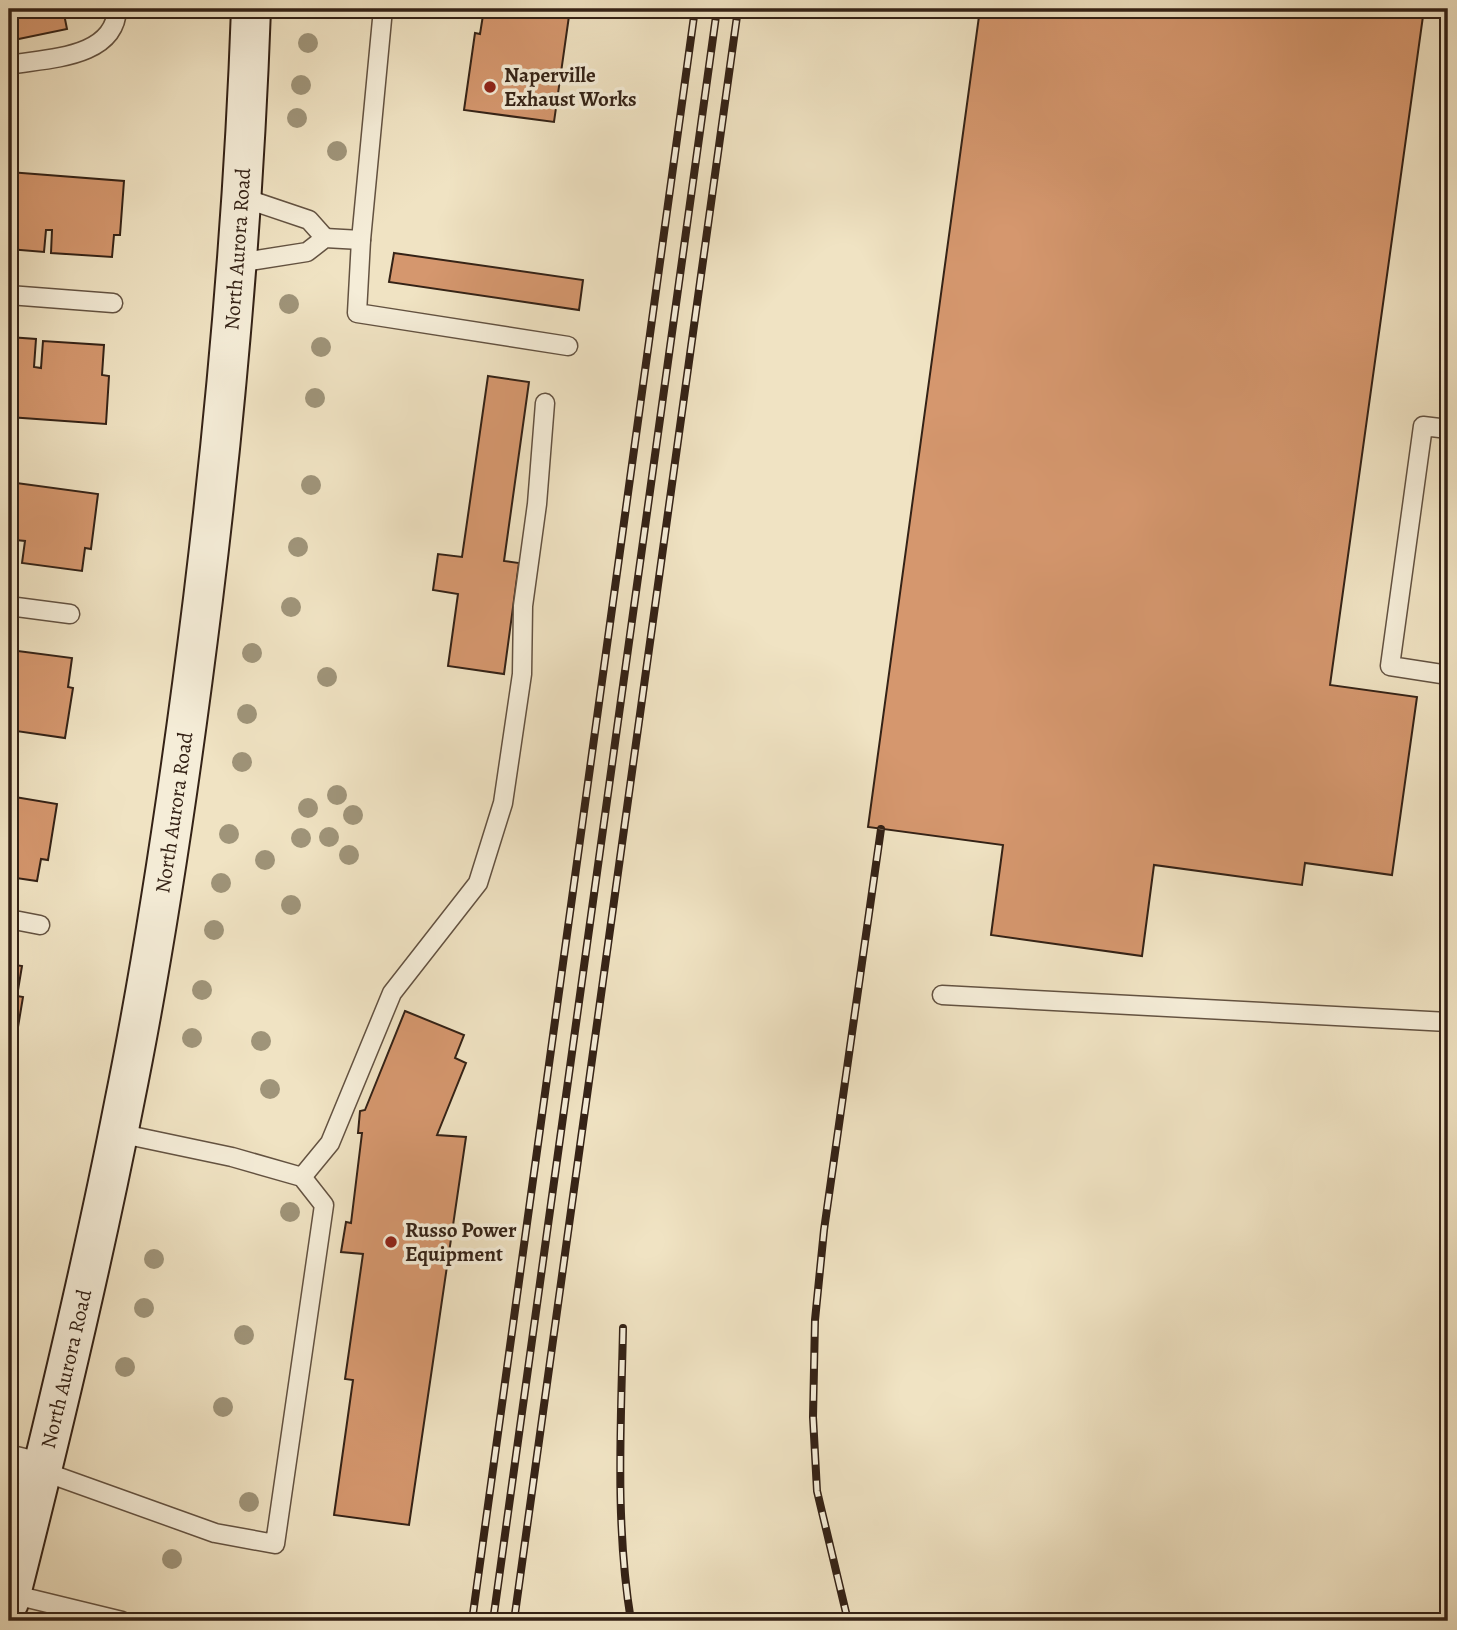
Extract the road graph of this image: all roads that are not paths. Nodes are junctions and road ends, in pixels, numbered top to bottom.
1 (117, 9) edge
2 (251, 9) edge
3 (383, 9) edge
4 (9, 65) edge
5 (241, 197) junction
6 (325, 238) junction
7 (361, 240) junction
8 (237, 263) junction
9 (9, 295) edge
10 (113, 303) dead end
11 (568, 346) dead end
12 (545, 403) dead end
13 (1448, 429) edge
14 (9, 606) edge
15 (70, 614) dead end
16 (1448, 676) edge
17 (9, 919) edge
18 (40, 925) dead end
19 (942, 995) dead end
20 (1448, 1023) edge
21 (118, 1133) junction
22 (302, 1177) junction
23 (25, 1467) edge
24 (10, 1598) edge
25 (122, 1621) edge

1 - 4 lane
2 - 5 main road, North Aurora Road
3 - 7 lane
5 - 6 lane
5 - 8 main road, North Aurora Road
6 - 7 lane
6 - 8 lane
7 - 11 lane
8 - 21 main road, North Aurora Road
9 - 10 lane
12 - 22 lane
13 - 16 lane
14 - 15 lane
17 - 18 lane
19 - 20 lane
21 - 22 lane
21 - 23 main road, North Aurora Road
22 - 23 lane
23 - 24 main road, North Aurora Road
24 - 25 lane

